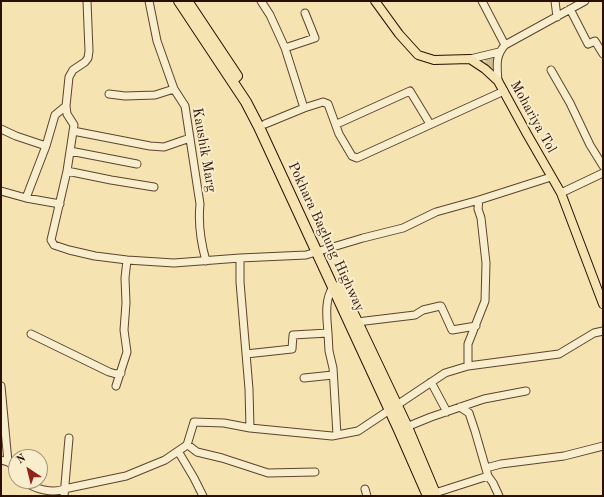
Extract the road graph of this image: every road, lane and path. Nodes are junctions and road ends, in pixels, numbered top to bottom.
1 (87, 1) edge
2 (149, 1) edge
3 (179, 1) edge
4 (187, 1) edge
5 (261, 1) edge
6 (375, 1) edge
7 (482, 1) edge
8 (555, 1) edge
9 (585, 1) edge
10 (570, 9) junction
11 (305, 13) dead end
12 (557, 17) junction
13 (506, 45) junction
14 (285, 48) junction
15 (499, 52) junction
16 (603, 54) edge
17 (470, 59) junction
18 (551, 70) dead end
19 (498, 81) junction
20 (174, 89) junction
21 (504, 91) junction
22 (109, 94) dead end
23 (66, 106) junction
24 (304, 108) junction
25 (265, 124) junction
26 (336, 124) junction
27 (430, 124) junction
28 (1, 129) edge
29 (73, 131) junction
30 (190, 138) junction
31 (46, 146) junction
32 (70, 151) junction
33 (137, 164) dead end
34 (603, 166) edge
35 (67, 171) junction
36 (603, 173) edge
37 (551, 177) junction
38 (154, 187) dead end
39 (1, 190) edge
40 (561, 193) junction
41 (26, 198) junction
42 (479, 200) junction
43 (60, 204) junction
44 (320, 251) junction
45 (240, 258) junction
46 (127, 260) junction
47 (206, 262) junction
48 (333, 287) junction
49 (603, 304) edge
50 (357, 322) junction
51 (476, 326) junction
52 (603, 331) edge
53 (31, 334) dead end
54 (328, 334) junction
55 (246, 354) junction
56 (468, 366) junction
57 (121, 374) junction
58 (333, 375) junction
59 (304, 378) dead end
60 (431, 382) junction
61 (1, 386) edge
62 (116, 386) dead end
63 (526, 391) dead end
64 (393, 407) junction
65 (460, 407) junction
66 (447, 412) junction
67 (250, 428) junction
68 (403, 429) junction
69 (338, 435) junction
70 (69, 438) dead end
71 (188, 445) junction
72 (603, 446) edge
73 (178, 451) junction
74 (4, 461) edge
75 (486, 468) junction
76 (315, 472) dead end
77 (488, 476) junction
78 (43, 489) edge
79 (64, 492) edge
80 (433, 495) edge
81 (203, 496) edge
82 (499, 496) edge

1 - 23 street
2 - 20 street, Kaushik Marg
3 - 44 highway, Pokhara Baglung Highway
4 - 25 highway, Pokhara Baglung Highway
5 - 14 street
6 - 17 main road
7 - 13 street
8 - 12 street
9 - 10 street
10 - 12 street
10 - 16 street
11 - 14 street
12 - 13 street
13 - 15 street
14 - 24 street
15 - 17 street
15 - 19 street
17 - 19 main road, Mohariya Tol
18 - 34 street
19 - 21 main road, Mohariya Tol
20 - 22 street
20 - 30 street, Kaushik Marg
21 - 27 street
21 - 37 main road, Mohariya Tol
23 - 29 street
23 - 31 street
24 - 25 street
24 - 26 street
25 - 44 highway, Pokhara Baglung Highway
26 - 27 street
26 - 27 street
28 - 31 street
29 - 30 street
29 - 32 street
30 - 47 street, Kaushik Marg
31 - 41 street
32 - 33 street
32 - 35 street
35 - 38 street
35 - 43 street
36 - 40 street
37 - 40 main road, Mohariya Tol
37 - 42 street
39 - 41 street
40 - 49 main road, Mohariya Tol
41 - 43 street
42 - 44 street
42 - 51 street
43 - 46 street
44 - 45 street
44 - 48 highway, Pokhara Baglung Highway
44 - 50 highway, Pokhara Baglung Highway
45 - 47 street
45 - 55 street
46 - 47 street
46 - 57 street
48 - 54 street
48 - 64 highway, Pokhara Baglung Highway
50 - 51 street
50 - 64 highway, Pokhara Baglung Highway
51 - 56 street
52 - 56 street
53 - 57 street
54 - 55 street
54 - 58 street
55 - 67 street
56 - 60 street
57 - 62 street
58 - 59 street
58 - 69 street
60 - 64 street
60 - 66 street
61 - 74 street
63 - 65 street
64 - 68 highway, Pokhara Baglung Highway
64 - 69 street
65 - 66 street
65 - 75 street
66 - 68 street
67 - 69 street
67 - 71 street
68 - 80 highway, Pokhara Baglung Highway
70 - 79 street
71 - 73 street
71 - 76 street
72 - 75 street
73 - 79 street
73 - 81 street
75 - 77 street
77 - 80 street
77 - 82 street
78 - 79 street

